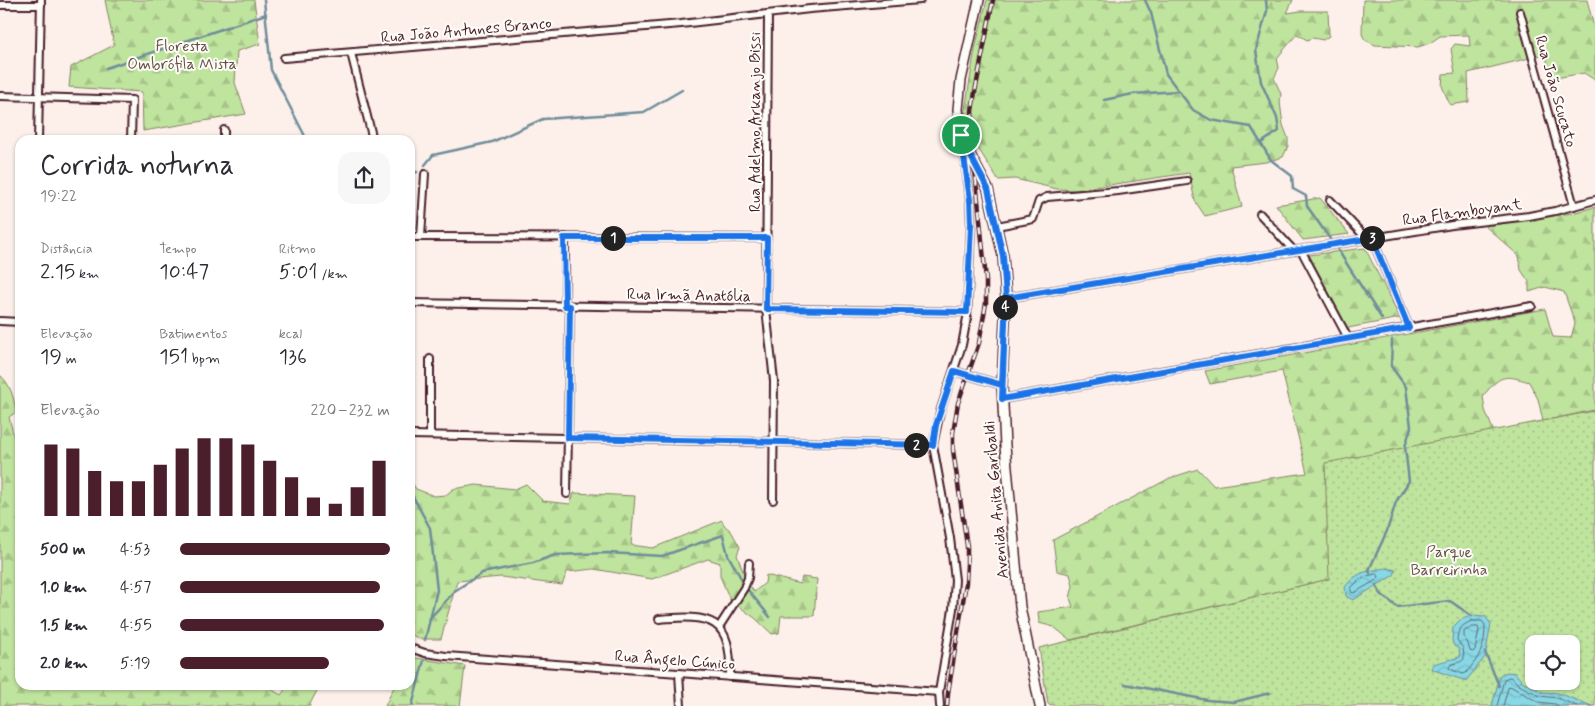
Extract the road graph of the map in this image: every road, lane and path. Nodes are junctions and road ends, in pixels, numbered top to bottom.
1 (809, 0) edge
2 (920, 0) edge
3 (979, 0) edge
4 (41, 2) edge
5 (0, 5) edge
6 (810, 9) junction
7 (1520, 12) dead end
8 (768, 14) junction
9 (352, 53) junction
10 (284, 58) dead end
11 (0, 96) edge
12 (39, 97) junction
13 (224, 130) dead end
14 (38, 135) edge
15 (131, 135) edge
16 (224, 135) edge
17 (372, 135) edge
18 (961, 135) junction
19 (425, 174) dead end
20 (1187, 181) dead end
21 (1330, 200) dead end
22 (1595, 200) edge
23 (1574, 206) junction
24 (1260, 214) dead end
25 (997, 226) junction
26 (415, 237) edge
27 (421, 237) junction
28 (564, 238) junction
29 (767, 238) junction
30 (1369, 238) junction
31 (1302, 250) junction
32 (1294, 251) junction
33 (1006, 298) junction
34 (415, 303) edge
35 (567, 306) junction
36 (1532, 306) dead end
37 (766, 309) junction
38 (967, 312) junction
39 (0, 321) edge
40 (15, 322) edge
41 (1409, 328) junction
42 (1348, 338) junction
43 (430, 359) dead end
44 (954, 371) junction
45 (1002, 385) junction
46 (1002, 399) junction
47 (415, 435) edge
48 (430, 435) junction
49 (568, 438) junction
50 (773, 442) junction
51 (933, 445) junction
52 (567, 494) dead end
53 (773, 500) dead end
54 (749, 562) dead end
55 (659, 619) dead end
56 (719, 627) junction
57 (415, 650) edge
58 (679, 673) junction
59 (730, 676) junction
60 (939, 692) junction
61 (682, 706) edge
62 (940, 706) edge
63 (1040, 706) edge

1 - 6 street
2 - 6 street, Rua João Antunes Branco
3 - 18 main road, Avenida Anita Garibaldi
4 - 5 street
4 - 12 street
6 - 8 street, Rua João Antunes Branco
7 - 23 street, Rua João Scucato
8 - 9 street, Rua João Antunes Branco
8 - 29 street, Rua Adelmo Arkanjo Bissi
9 - 10 street, Rua João Antunes Branco
9 - 17 street
11 - 12 street
12 - 14 street
12 - 15 street
13 - 16 street
18 - 25 main road, Avenida Anita Garibaldi
18 - 38 street
19 - 27 street
20 - 25 street
21 - 30 street
22 - 23 street, Rua Flamboyant
23 - 30 street, Rua Flamboyant
24 - 32 street
25 - 33 main road, Avenida Anita Garibaldi
26 - 27 street
27 - 28 street
28 - 29 street
28 - 35 street
29 - 37 street, Rua Adelmo Arkanjo Bissi
30 - 31 street, Rua Flamboyant
30 - 41 street
31 - 32 street, Rua Flamboyant
31 - 42 street
32 - 33 street, Rua Flamboyant
33 - 45 main road, Avenida Anita Garibaldi
34 - 35 street, Rua Irmã Anatólia
35 - 37 street, Rua Irmã Anatólia
35 - 49 street
36 - 41 street
37 - 38 street, Rua Irmã Anatólia
37 - 50 street, Rua Adelmo Arkanjo Bissi
38 - 44 street
39 - 40 street
41 - 42 street
42 - 46 street
43 - 48 street
44 - 45 street
44 - 51 street
45 - 46 main road, Avenida Anita Garibaldi
46 - 63 main road, Avenida Anita Garibaldi
47 - 48 street
48 - 49 street
49 - 50 street
49 - 52 street
50 - 51 street
50 - 53 street, Rua Adelmo Arkanjo Bissi
51 - 60 street
54 - 56 street
55 - 56 street
56 - 59 street
57 - 58 street, Rua Ângelo Cúnico
58 - 59 street, Rua Ângelo Cúnico
58 - 61 street
59 - 60 street, Rua Ângelo Cúnico
60 - 62 street

